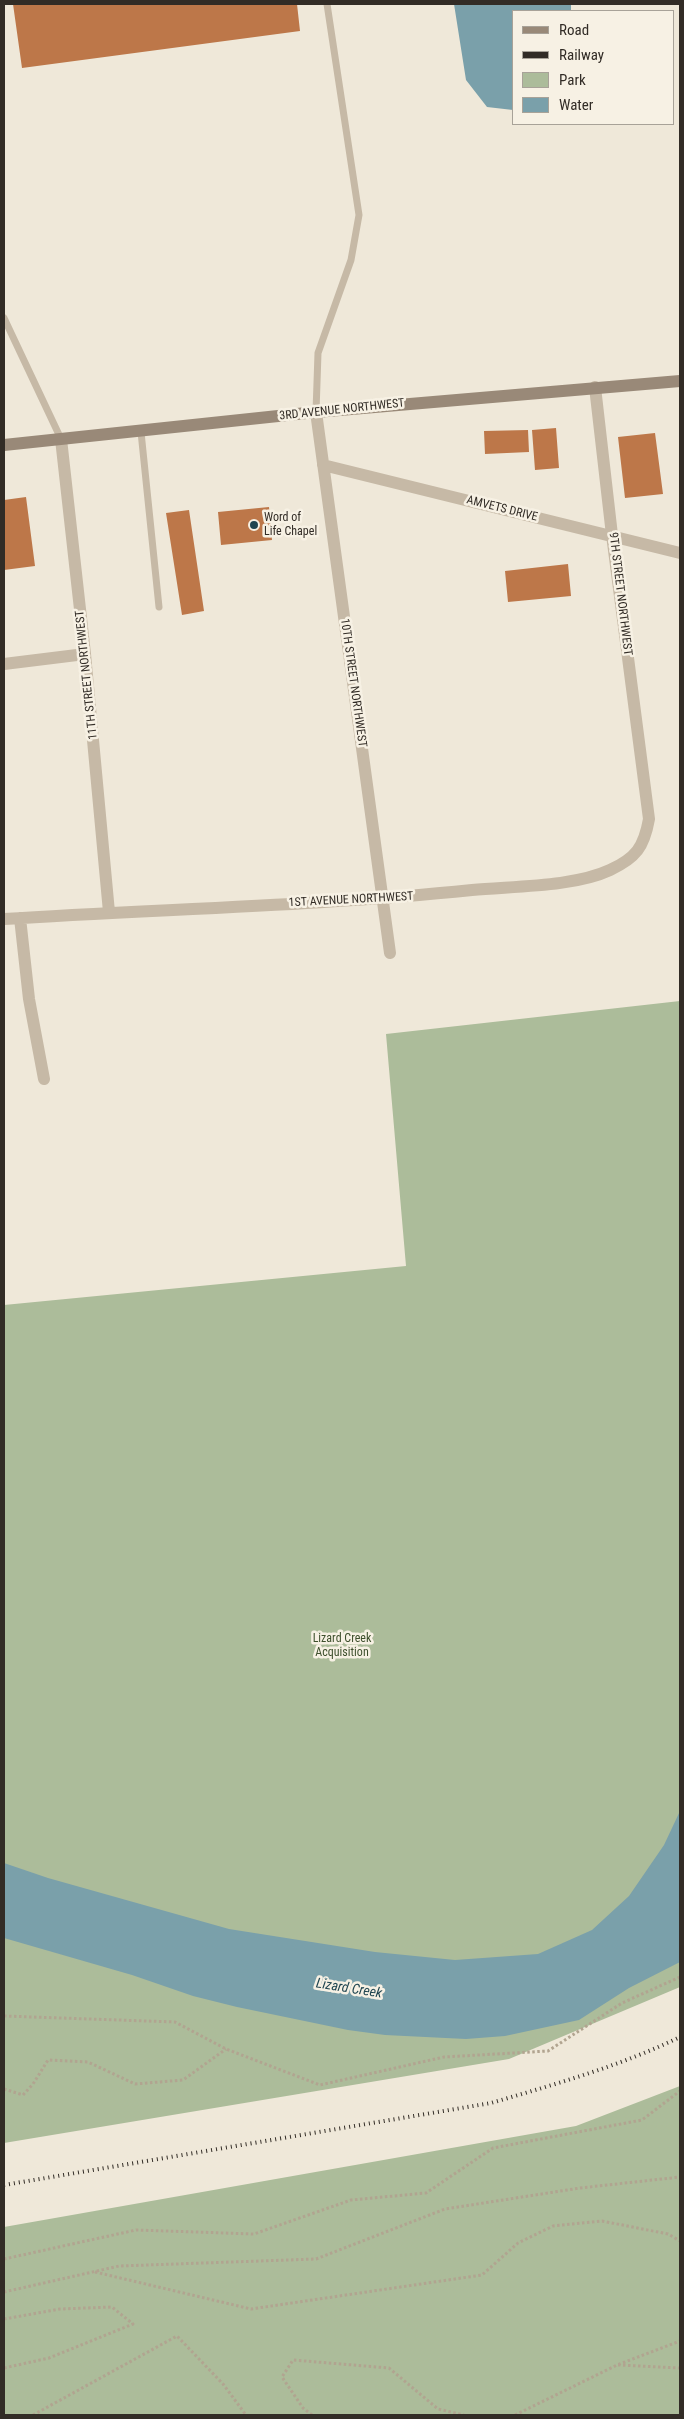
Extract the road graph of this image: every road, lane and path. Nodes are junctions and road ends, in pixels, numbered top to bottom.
1 (327, 4) edge
2 (4, 318) edge
3 (680, 380) edge
4 (595, 387) junction
5 (316, 412) junction
6 (140, 432) junction
7 (61, 439) junction
8 (4, 445) edge
9 (323, 465) junction
10 (612, 536) junction
11 (680, 553) edge
12 (159, 607) dead end
13 (85, 654) junction
14 (4, 664) edge
15 (646, 802) joint
16 (382, 900) junction
17 (110, 912) junction
18 (20, 918) junction
19 (4, 919) edge
20 (390, 953) dead end
21 (44, 1079) dead end
22 (680, 1977) edge
23 (4, 2016) edge
24 (226, 2049) junction
25 (4, 2089) edge
26 (680, 2091) edge
27 (680, 2177) edge
28 (680, 2241) edge
29 (4, 2259) edge
30 (93, 2272) junction
31 (4, 2292) edge
32 (4, 2319) edge
33 (680, 2341) edge
34 (617, 2365) junction
35 (4, 2368) edge
36 (680, 2368) edge
37 (33, 2415) edge
38 (246, 2415) edge
39 (312, 2415) edge
40 (464, 2415) edge
41 (515, 2415) edge

1 - 5 lane
2 - 7 lane
3 - 4 main road, 3RD AVENUE NORTHWEST
4 - 5 main road, 3RD AVENUE NORTHWEST
4 - 10 street, 9TH STREET NORTHWEST
5 - 6 main road, 3RD AVENUE NORTHWEST
5 - 9 street, 10TH STREET NORTHWEST
6 - 7 main road, 3RD AVENUE NORTHWEST
6 - 12 lane
7 - 8 main road, 3RD AVENUE NORTHWEST
7 - 13 street, 11TH STREET NORTHWEST
9 - 10 street, AMVETS DRIVE
9 - 16 street, 10TH STREET NORTHWEST
10 - 11 street, AMVETS DRIVE
10 - 15 street, 9TH STREET NORTHWEST
13 - 14 street
13 - 17 street, 11TH STREET NORTHWEST
15 - 16 street, 1ST AVENUE NORTHWEST
16 - 17 street, 1ST AVENUE NORTHWEST
16 - 20 street, 10TH STREET NORTHWEST
17 - 18 street, 1ST AVENUE NORTHWEST
18 - 19 street, 1ST AVENUE NORTHWEST
18 - 21 street
22 - 24 path
23 - 24 path
24 - 25 path
26 - 29 path
27 - 30 path
28 - 30 path
30 - 31 path
32 - 35 path
33 - 34 path
34 - 36 path
34 - 41 path
37 - 38 path
39 - 40 path

